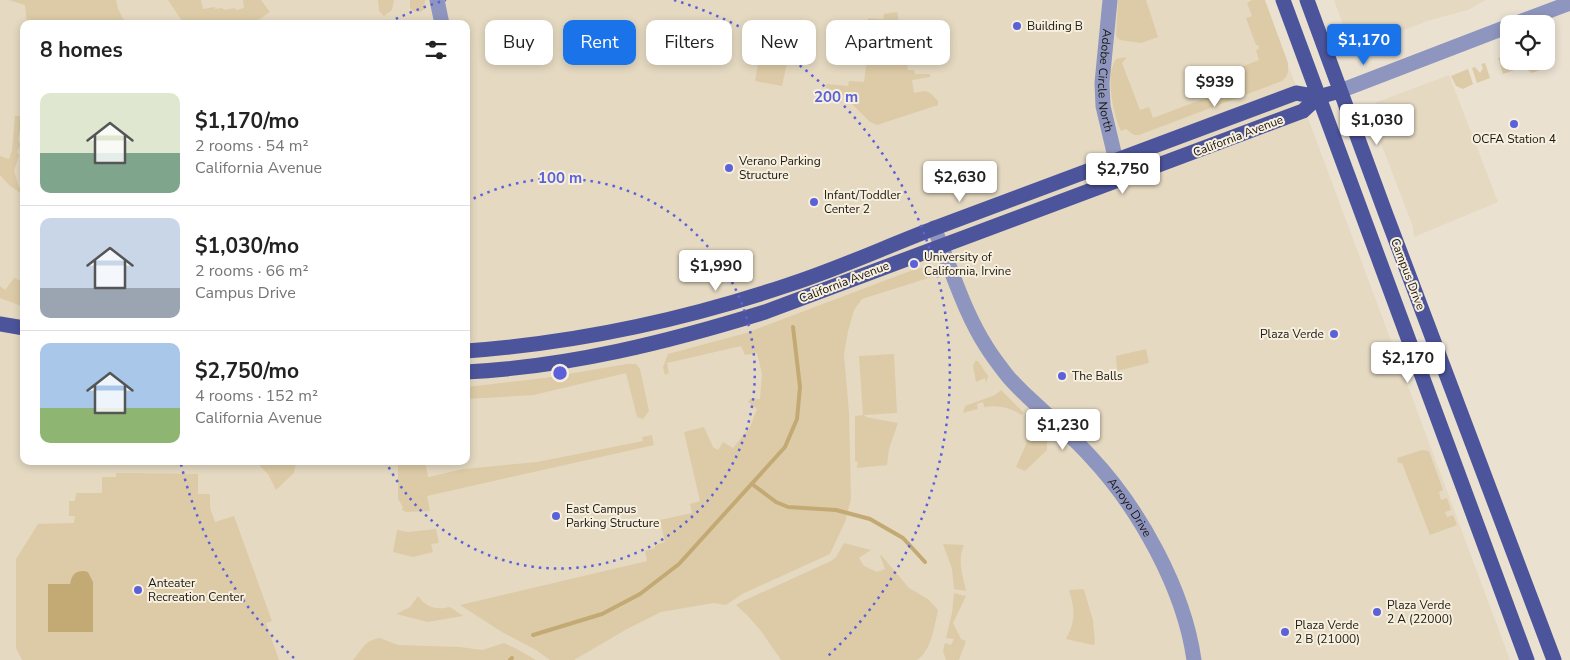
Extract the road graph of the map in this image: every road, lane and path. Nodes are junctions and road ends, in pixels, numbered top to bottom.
1 (437, 0) edge
2 (1110, 0) edge
3 (1283, 0) edge
4 (1308, 0) edge
5 (1570, 3) edge
6 (1538, 15) edge
7 (441, 20) edge
8 (1500, 29) edge
9 (1340, 91) junction
10 (1318, 97) junction
11 (1116, 161) junction
12 (1045, 208) junction
13 (934, 228) junction
14 (942, 246) junction
15 (0, 324) edge
16 (20, 327) edge
17 (470, 352) edge
18 (470, 372) edge
19 (1194, 660) edge
20 (1527, 660) edge
21 (1554, 660) edge

1 - 7 street
2 - 11 street, Adobe Circle North
3 - 10 main road, Campus Drive
4 - 9 main road, Campus Drive
5 - 6 street
8 - 9 street, California Avenue
9 - 10 main road, California Avenue
9 - 21 main road, Campus Drive
10 - 11 main road, California Avenue
10 - 12 main road, California Avenue
10 - 20 main road, Campus Drive
11 - 12 main road
11 - 13 main road, California Avenue
12 - 14 main road, California Avenue
13 - 14 street, Arroyo Drive
13 - 17 main road, California Avenue
14 - 18 main road, California Avenue
14 - 19 street, Arroyo Drive
15 - 16 main road

